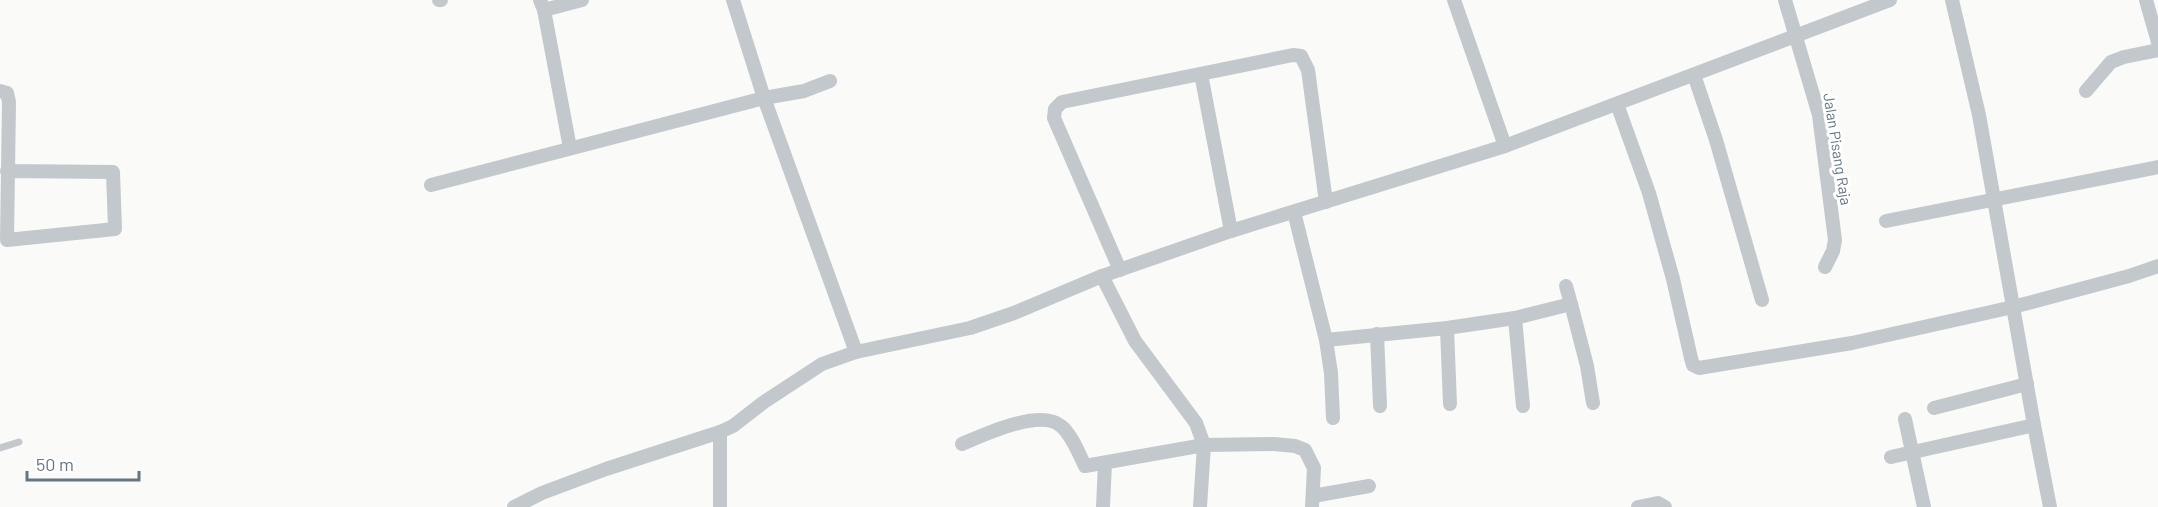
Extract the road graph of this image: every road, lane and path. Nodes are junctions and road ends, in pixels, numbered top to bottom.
1 (582, 0) edge
2 (733, 0) edge
3 (1454, 0) edge
4 (1785, 0) edge
5 (1890, 0) edge
6 (1952, 0) edge
7 (2146, 0) edge
8 (542, 5) edge
9 (1797, 36) junction
10 (2158, 42) edge
11 (2158, 50) edge
12 (1201, 74) junction
13 (1694, 75) junction
14 (830, 81) dead end
15 (0, 91) edge
16 (2086, 91) dead end
17 (764, 98) junction
18 (1617, 104) junction
19 (1505, 146) junction
20 (570, 148) junction
21 (2158, 167) edge
22 (7, 171) junction
23 (431, 185) dead end
24 (1995, 200) junction
25 (1326, 202) junction
26 (1294, 212) junction
27 (1886, 221) dead end
28 (1231, 231) junction
29 (2158, 266) edge
30 (1825, 267) dead end
31 (1120, 270) junction
32 (1102, 276) junction
33 (1566, 286) dead end
34 (1762, 300) dead end
35 (1570, 304) junction
36 (2013, 307) junction
37 (1515, 318) junction
38 (1447, 328) junction
39 (1377, 334) junction
40 (1326, 340) junction
41 (856, 352) junction
42 (2026, 384) junction
43 (1593, 403) dead end
44 (1450, 404) dead end
45 (1380, 406) dead end
46 (1523, 406) dead end
47 (1934, 408) dead end
48 (1333, 418) dead end
49 (1905, 419) dead end
50 (2034, 426) junction
51 (720, 432) junction
52 (20, 442) dead end
53 (962, 444) dead end
54 (1204, 445) junction
55 (0, 448) edge
56 (1912, 452) junction
57 (1891, 457) dead end
58 (1105, 463) junction
59 (1369, 486) dead end
60 (1312, 502) edge
61 (514, 507) edge
62 (720, 507) edge
63 (1103, 507) edge
64 (1200, 507) edge
65 (1638, 507) edge
66 (1665, 507) edge
67 (1924, 507) edge
68 (2050, 507) edge

1 - 8 street
2 - 17 street
3 - 19 street
4 - 9 street, Jalan Pisang Raja
5 - 9 street
6 - 24 street
7 - 10 street
8 - 20 street
9 - 13 street
9 - 30 street, Jalan Pisang Raja
11 - 16 street
12 - 25 street
12 - 28 street
12 - 31 street
13 - 18 street
13 - 34 street
14 - 17 street
15 - 22 street
17 - 20 street
17 - 41 street
18 - 19 street
18 - 36 street
19 - 25 street
20 - 23 street
21 - 24 street
22 - 22 street
24 - 27 street
24 - 36 street
25 - 26 street
26 - 28 street
26 - 40 street
28 - 31 street
29 - 36 street
31 - 32 street
32 - 41 street
32 - 54 street
33 - 35 street
35 - 37 street
35 - 43 street
36 - 42 street
37 - 38 street
37 - 46 street
38 - 39 street
38 - 44 street
39 - 40 street
39 - 45 street
40 - 48 street
41 - 51 street
42 - 47 street
42 - 50 street
49 - 56 street
50 - 56 street
50 - 68 street
51 - 61 street
51 - 62 street
52 - 55 lane
53 - 58 street
54 - 58 street
54 - 60 street
54 - 64 street
56 - 57 street
56 - 67 street
58 - 63 street
59 - 60 street
65 - 66 street

